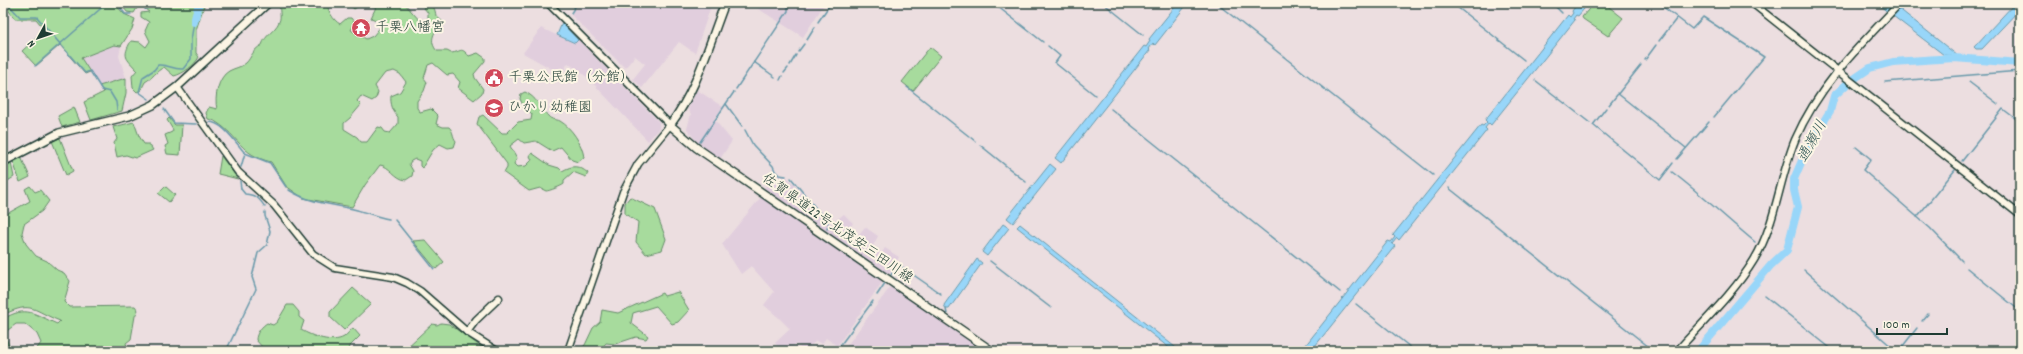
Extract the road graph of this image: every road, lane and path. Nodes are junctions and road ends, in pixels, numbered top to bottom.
1 (268, 3) edge
2 (548, 3) edge
3 (725, 3) edge
4 (1752, 3) edge
5 (1899, 3) edge
6 (1837, 72) junction
7 (178, 87) junction
8 (670, 125) junction
9 (3, 162) edge
10 (2020, 215) edge
11 (499, 298) dead end
12 (467, 332) junction
13 (497, 351) edge
14 (568, 351) edge
15 (992, 351) edge
16 (1677, 351) edge

1 - 7 main road
2 - 8 street
3 - 8 main road
4 - 6 street
5 - 6 street
6 - 10 street
6 - 16 street
7 - 9 main road
7 - 12 street
8 - 14 street
8 - 15 main road, 佐賀県道22号北茂安三田川線
11 - 12 street
12 - 13 street

